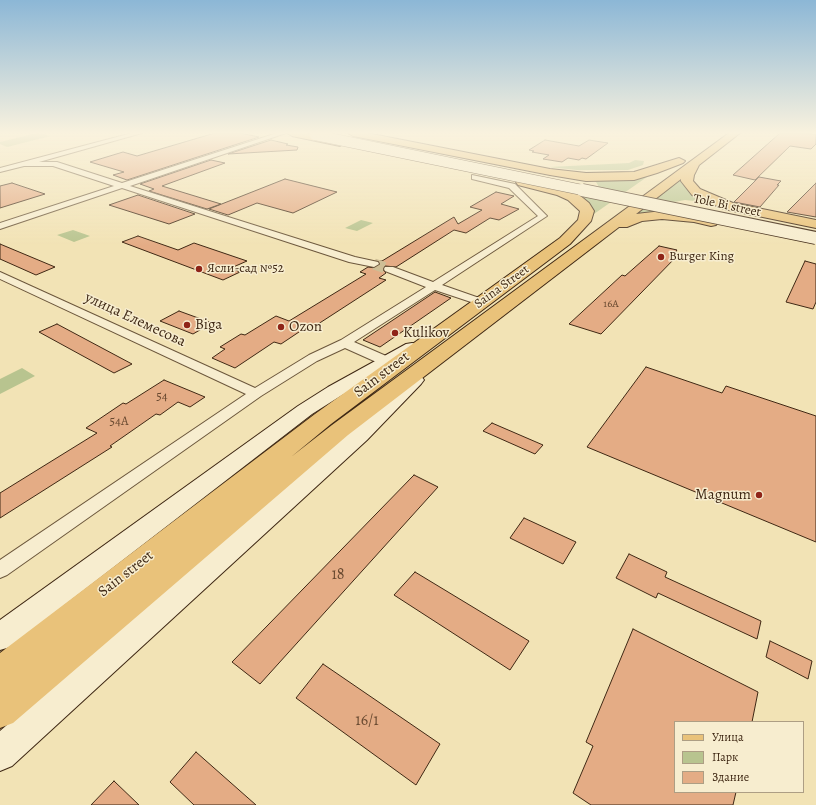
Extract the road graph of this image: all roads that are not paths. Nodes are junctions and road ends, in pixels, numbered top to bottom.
1 (74, 171) edge
2 (169, 171) edge
3 (466, 171) edge
4 (488, 171) edge
5 (521, 171) edge
6 (548, 171) edge
7 (653, 171) edge
8 (669, 171) edge
9 (674, 171) edge
10 (687, 171) edge
11 (482, 174) junction
12 (571, 175) junction
13 (122, 186) junction
14 (545, 187) junction
15 (614, 207) dead end
16 (771, 216) junction
17 (694, 218) junction
18 (595, 220) dead end
19 (816, 224) edge
20 (0, 226) edge
21 (816, 230) edge
22 (596, 237) junction
23 (816, 238) edge
24 (565, 241) junction
25 (816, 244) edge
26 (374, 264) tunnel mouth
27 (389, 268) tunnel mouth
28 (0, 275) edge
29 (436, 286) junction
30 (481, 302) junction
31 (438, 333) junction
32 (345, 343) junction
33 (433, 360) junction
34 (388, 362) junction
35 (256, 393) junction
36 (0, 570) edge
37 (0, 637) edge
38 (0, 674) edge
39 (0, 710) edge
40 (0, 754) edge

1 - 13 street
2 - 13 street
3 - 11 main road
4 - 23 main road, Tole Bi street, bridge
5 - 21 main road, Tole Bi street
6 - 12 main road
7 - 12 main road
8 - 15 main road, Sain street
9 - 22 main road, Sain street
10 - 16 main road
11 - 14 main road
11 - 29 street
12 - 14 main road
13 - 20 street
13 - 26 street
14 - 24 main road
16 - 17 main road
16 - 19 main road
17 - 22 main road
17 - 25 main road
18 - 24 main road
22 - 33 main road, Sain street
24 - 30 main road, Saina Street
27 - 29 street
28 - 35 street, улица Елемесова
29 - 30 street
29 - 32 street
30 - 31 main road, Saina Street
31 - 34 main road, Sain street
31 - 38 main road, Sain street
32 - 34 street
32 - 35 street
33 - 39 main road, Sain street
33 - 40 main road, Sain street
34 - 37 main road, Sain street
35 - 36 street

